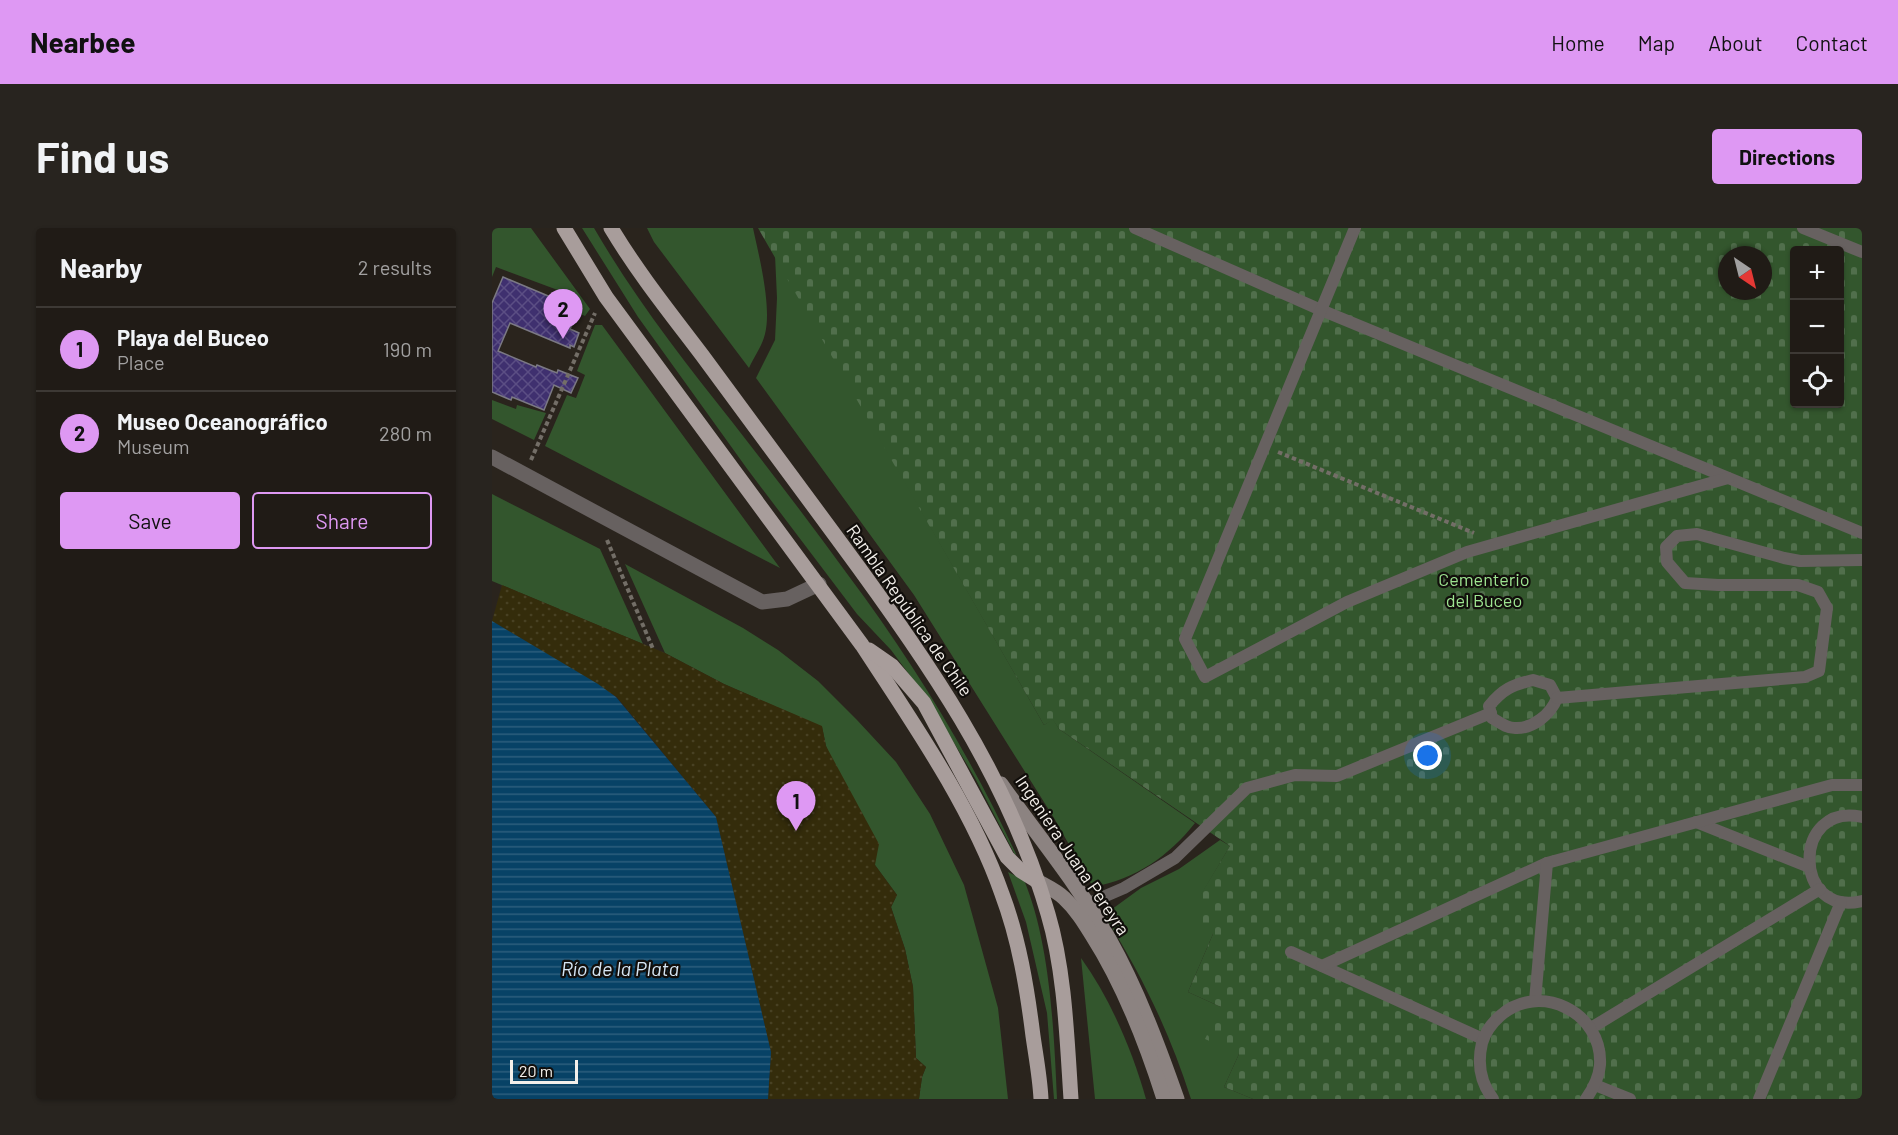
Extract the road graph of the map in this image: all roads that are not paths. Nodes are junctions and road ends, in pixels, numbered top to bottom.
1 (564, 228) edge
2 (611, 228) edge
3 (1135, 228) edge
4 (1355, 228) edge
5 (1803, 228) edge
6 (1862, 252) edge
7 (1321, 310) junction
8 (492, 457) edge
9 (1728, 478) junction
10 (1862, 533) edge
11 (1862, 560) edge
12 (819, 584) junction
13 (862, 645) junction
14 (1557, 698) junction
15 (1491, 713) junction
16 (989, 768) junction
17 (1862, 785) edge
18 (1862, 818) edge
19 (1696, 822) junction
20 (1547, 864) junction
21 (1809, 867) junction
22 (1037, 881) junction
23 (1820, 889) junction
24 (1862, 901) edge
25 (1841, 902) junction
26 (1087, 904) junction
27 (1291, 952) dead end
28 (1322, 966) junction
29 (1535, 1001) junction
30 (1591, 1028) junction
31 (1484, 1039) junction
32 (1595, 1085) junction
33 (1041, 1099) edge
34 (1071, 1099) edge
35 (1164, 1099) edge
36 (1177, 1099) edge
37 (1493, 1099) edge
38 (1586, 1099) edge
39 (1630, 1099) edge
40 (1759, 1099) edge

1 - 12 main road
2 - 16 main road, Rambla República de Chile
3 - 7 lane
4 - 7 lane
5 - 6 lane
7 - 9 lane
7 - 9 lane
8 - 12 street
9 - 10 lane
11 - 14 lane
12 - 13 main road
13 - 22 main road
13 - 33 main road
14 - 15 lane
14 - 15 lane
15 - 26 lane
16 - 22 main road, Rambla República de Chile
16 - 26 main road, Ingeniera Juana Pereyra
17 - 19 lane
18 - 21 lane
19 - 20 lane
19 - 21 lane
20 - 28 lane
20 - 29 lane
21 - 23 lane
22 - 34 main road, Rambla República de Chile
22 - 35 main road, Ingeniera Juana Pereyra
23 - 25 lane
23 - 30 lane
24 - 25 lane
25 - 40 lane
26 - 36 main road, Ingeniera Juana Pereyra
27 - 28 lane
28 - 31 lane
29 - 30 lane
29 - 31 lane
30 - 32 lane
31 - 37 lane
32 - 38 lane
32 - 39 lane

